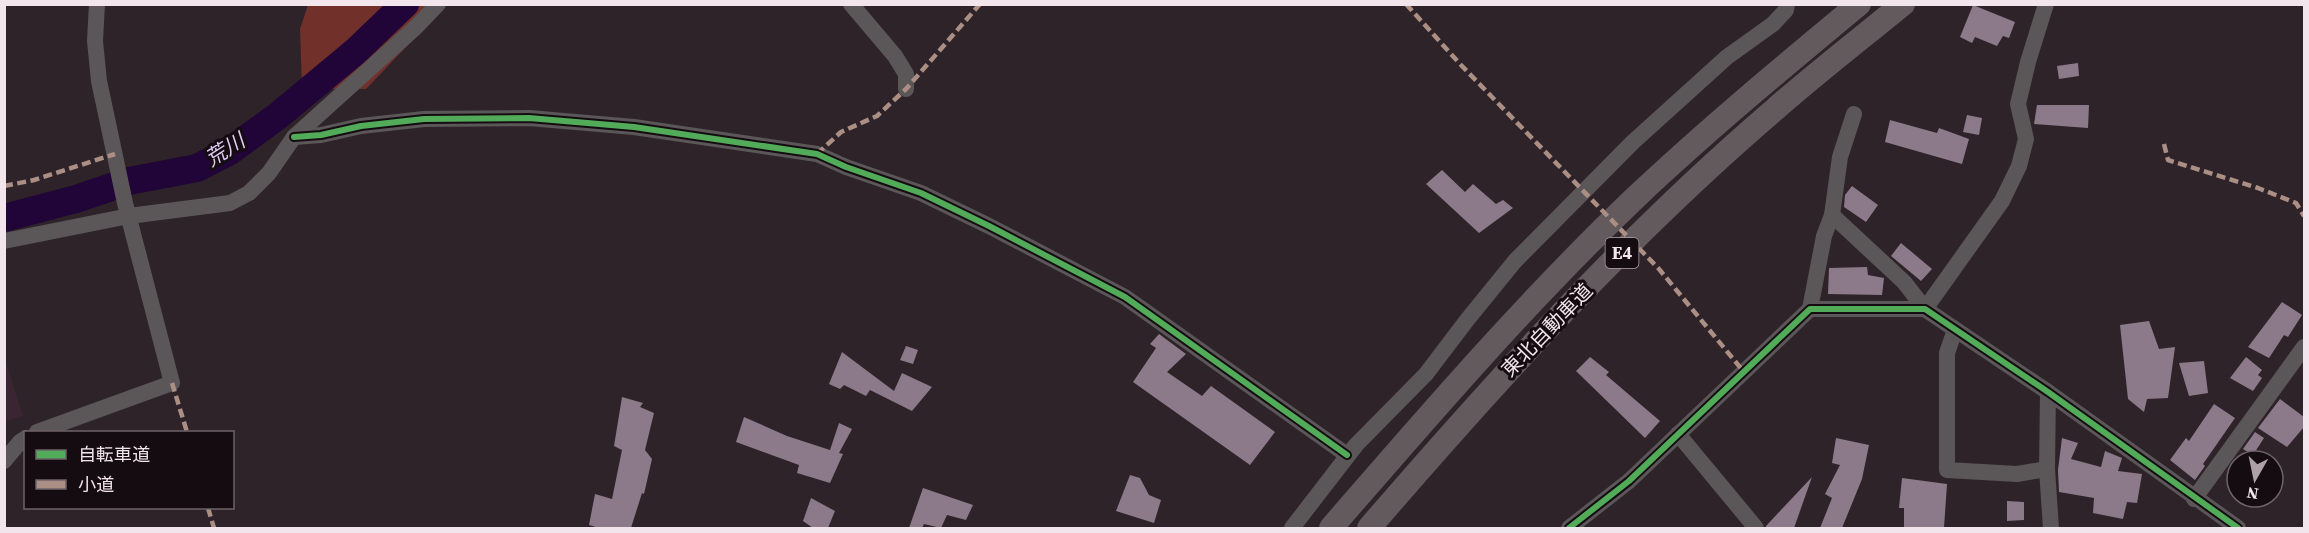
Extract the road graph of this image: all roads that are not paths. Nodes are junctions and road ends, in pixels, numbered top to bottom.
1 (97, 4) edge
2 (438, 4) edge
3 (851, 4) edge
4 (1786, 4) edge
5 (1859, 4) edge
6 (1903, 4) edge
7 (2046, 4) edge
8 (906, 89) dead end
9 (1854, 114) dead end
10 (294, 137) junction
11 (127, 209) junction
12 (1832, 214) junction
13 (4, 241) edge
14 (1810, 309) junction
15 (1925, 309) junction
16 (1955, 330) junction
17 (2304, 347) edge
18 (2048, 392) junction
19 (40, 431) edge
20 (1678, 434) junction
21 (24, 439) edge
22 (1347, 455) junction
23 (4, 461) edge
24 (2047, 469) junction
25 (2194, 499) junction
26 (1292, 528) edge
27 (1331, 528) edge
28 (1369, 528) edge
29 (1569, 528) edge
30 (1756, 528) edge
31 (2051, 528) edge
32 (2238, 528) edge

1 - 11 street
2 - 10 street
3 - 8 street
4 - 22 street
5 - 27 highway, 東北自動車道 / E4
6 - 28 highway, 東北自動車道 / E4
7 - 15 street
9 - 12 street
10 - 11 street
10 - 22 street
11 - 13 street
11 - 19 street
12 - 14 street
12 - 15 street
14 - 15 street
14 - 20 street
15 - 16 street
16 - 18 street
16 - 24 street
17 - 25 street
18 - 24 street
18 - 25 street
20 - 29 street
20 - 30 street
21 - 23 street
22 - 26 street
24 - 31 street
25 - 32 street

